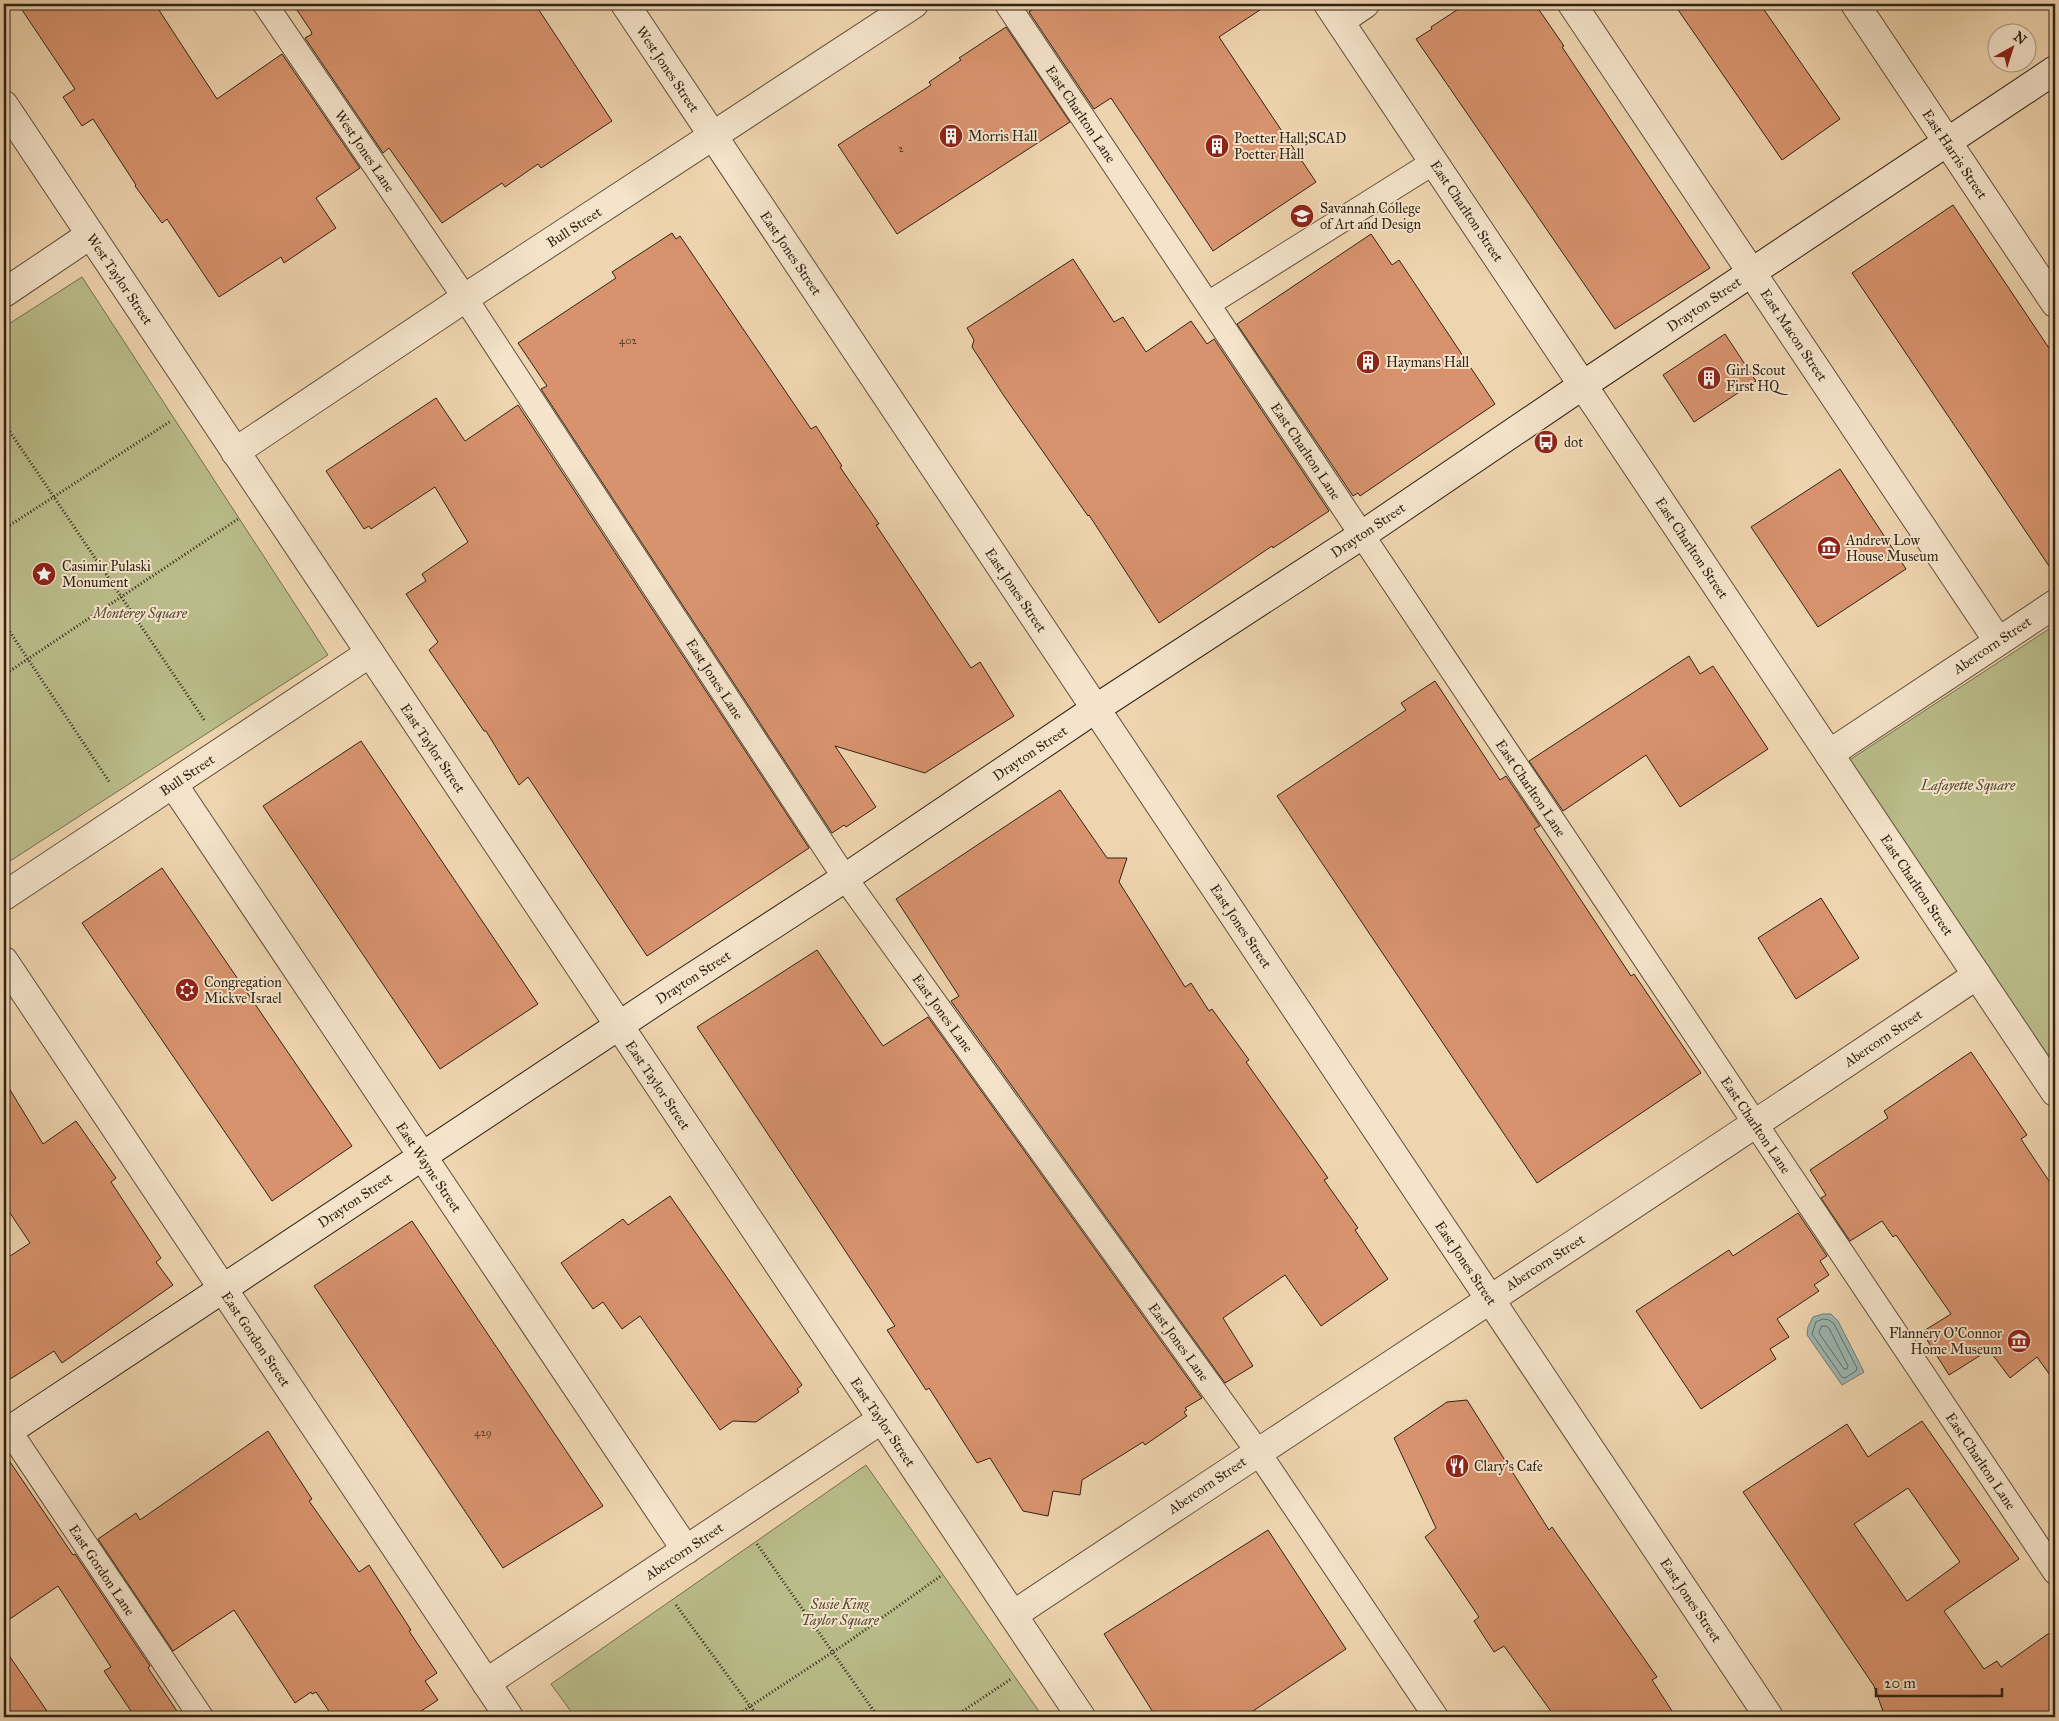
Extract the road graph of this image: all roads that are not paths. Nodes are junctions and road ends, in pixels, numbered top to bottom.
1 (265, 4) edge
2 (624, 4) edge
3 (914, 4) edge
4 (1007, 4) edge
5 (1365, 4) edge
6 (1572, 4) edge
7 (1855, 4) edge
8 (1334, 12) edge
9 (2055, 70) edge
10 (4, 106) edge
11 (712, 135) junction
12 (1948, 142) junction
13 (1434, 162) junction
14 (90, 235) junction
15 (1752, 272) junction
16 (4, 293) edge
17 (465, 298) junction
18 (2055, 303) edge
19 (1208, 304) junction
20 (1583, 385) junction
21 (235, 452) junction
22 (1362, 535) junction
23 (2055, 604) edge
24 (1998, 641) junction
25 (370, 653) junction
26 (1095, 709) junction
27 (1829, 754) junction
28 (173, 784) junction
29 (845, 878) junction
30 (4, 896) edge
31 (4, 961) edge
32 (1977, 975) junction
33 (619, 1026) junction
34 (2055, 1092) edge
35 (1756, 1124) junction
36 (422, 1156) junction
37 (222, 1289) junction
38 (1490, 1298) junction
39 (882, 1420) junction
40 (5, 1429) edge
41 (1258, 1452) junction
42 (686, 1550) junction
43 (2055, 1572) edge
44 (1013, 1614) junction
45 (486, 1683) junction
46 (201, 1717) edge
47 (509, 1717) edge
48 (1081, 1717) edge
49 (1436, 1717) edge
50 (1769, 1717) edge

1 - 17 lane, West Jones Lane
2 - 11 street, West Jones Street
3 - 11 street, Bull Street
4 - 19 lane, East Charlton Lane
5 - 8 street
6 - 15 street, East Macon Street
7 - 12 street, East Harris Street
8 - 13 street, East Charlton Street
9 - 12 street, Drayton Street
10 - 14 street, West Taylor Street
11 - 17 street, Bull Street
11 - 26 street, East Jones Street
12 - 15 street, Drayton Street
12 - 18 street, East Harris Street
13 - 19 lane
13 - 20 street, East Charlton Street
14 - 16 street
14 - 21 street, West Taylor Street
15 - 20 street, Drayton Street
15 - 24 street, East Macon Street
17 - 21 street, Bull Street
17 - 29 lane, East Jones Lane
19 - 22 lane, East Charlton Lane
20 - 22 street, Drayton Street
20 - 27 street, East Charlton Street
21 - 25 street, East Taylor Street
22 - 26 street, Drayton Street
22 - 35 lane, East Charlton Lane
23 - 24 street, Abercorn Street
24 - 27 street, Abercorn Street
25 - 28 street, Bull Street
25 - 33 street, East Taylor Street
26 - 29 street, Drayton Street
26 - 38 street, East Jones Street
27 - 32 street, East Charlton Street
28 - 30 street, Bull Street
28 - 36 street, East Wayne Street
29 - 33 street, Drayton Street
29 - 41 lane, East Jones Lane
31 - 37 street, East Gordon Street
32 - 34 street, East Charlton Street
32 - 35 street, Abercorn Street
33 - 36 street, Drayton Street
33 - 39 street, East Taylor Street
35 - 38 street, Abercorn Street
35 - 43 lane, East Charlton Lane
36 - 37 street, Drayton Street
36 - 42 street, East Wayne Street
37 - 40 street, Drayton Street
37 - 45 street, East Gordon Street
38 - 41 street, Abercorn Street
38 - 50 street, East Jones Street
39 - 42 street, Abercorn Street
39 - 44 street, East Taylor Street
40 - 46 lane, East Gordon Lane
41 - 44 street, Abercorn Street
41 - 49 lane, East Jones Lane
42 - 45 street, Abercorn Street
44 - 48 street, East Taylor Street
45 - 47 street, East Gordon Street

